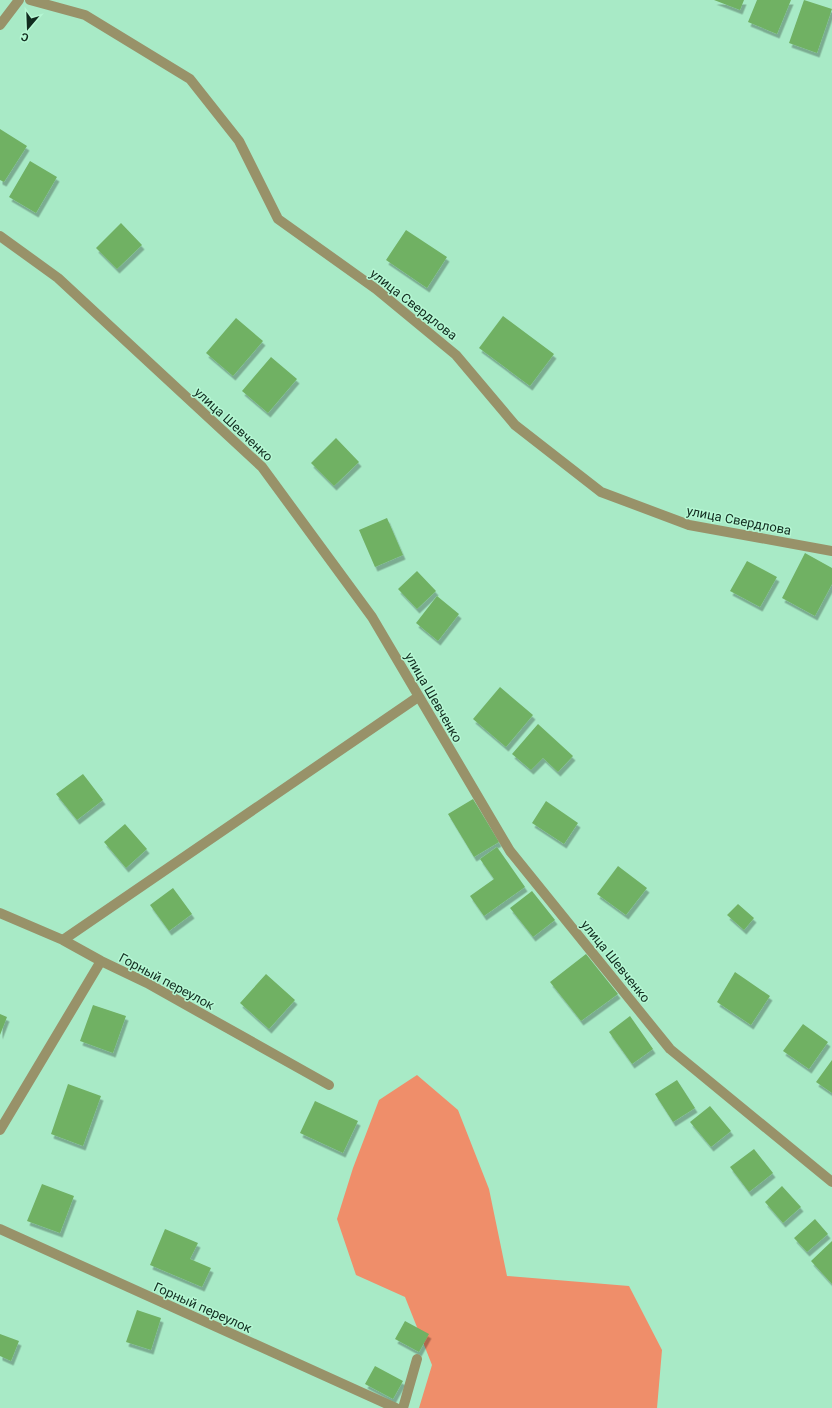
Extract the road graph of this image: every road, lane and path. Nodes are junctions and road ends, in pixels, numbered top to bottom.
1 (18, 0) edge
2 (30, 0) edge
3 (0, 25) edge
4 (0, 236) edge
5 (832, 551) edge
6 (418, 697) junction
7 (0, 913) edge
8 (63, 940) junction
9 (101, 961) junction
10 (329, 1085) dead end
11 (0, 1130) edge
12 (832, 1182) edge
13 (0, 1229) edge
14 (417, 1359) dead end
15 (396, 1408) edge
16 (403, 1408) edge

1 - 3 street
2 - 5 street, улица Свердлова
4 - 6 street, улица Шевченко
6 - 8 street
6 - 12 street, улица Шевченко
7 - 8 street
8 - 9 street
9 - 10 street, Горный переулок
9 - 11 street, Горный переулок
13 - 15 street, Горный переулок
14 - 16 street

